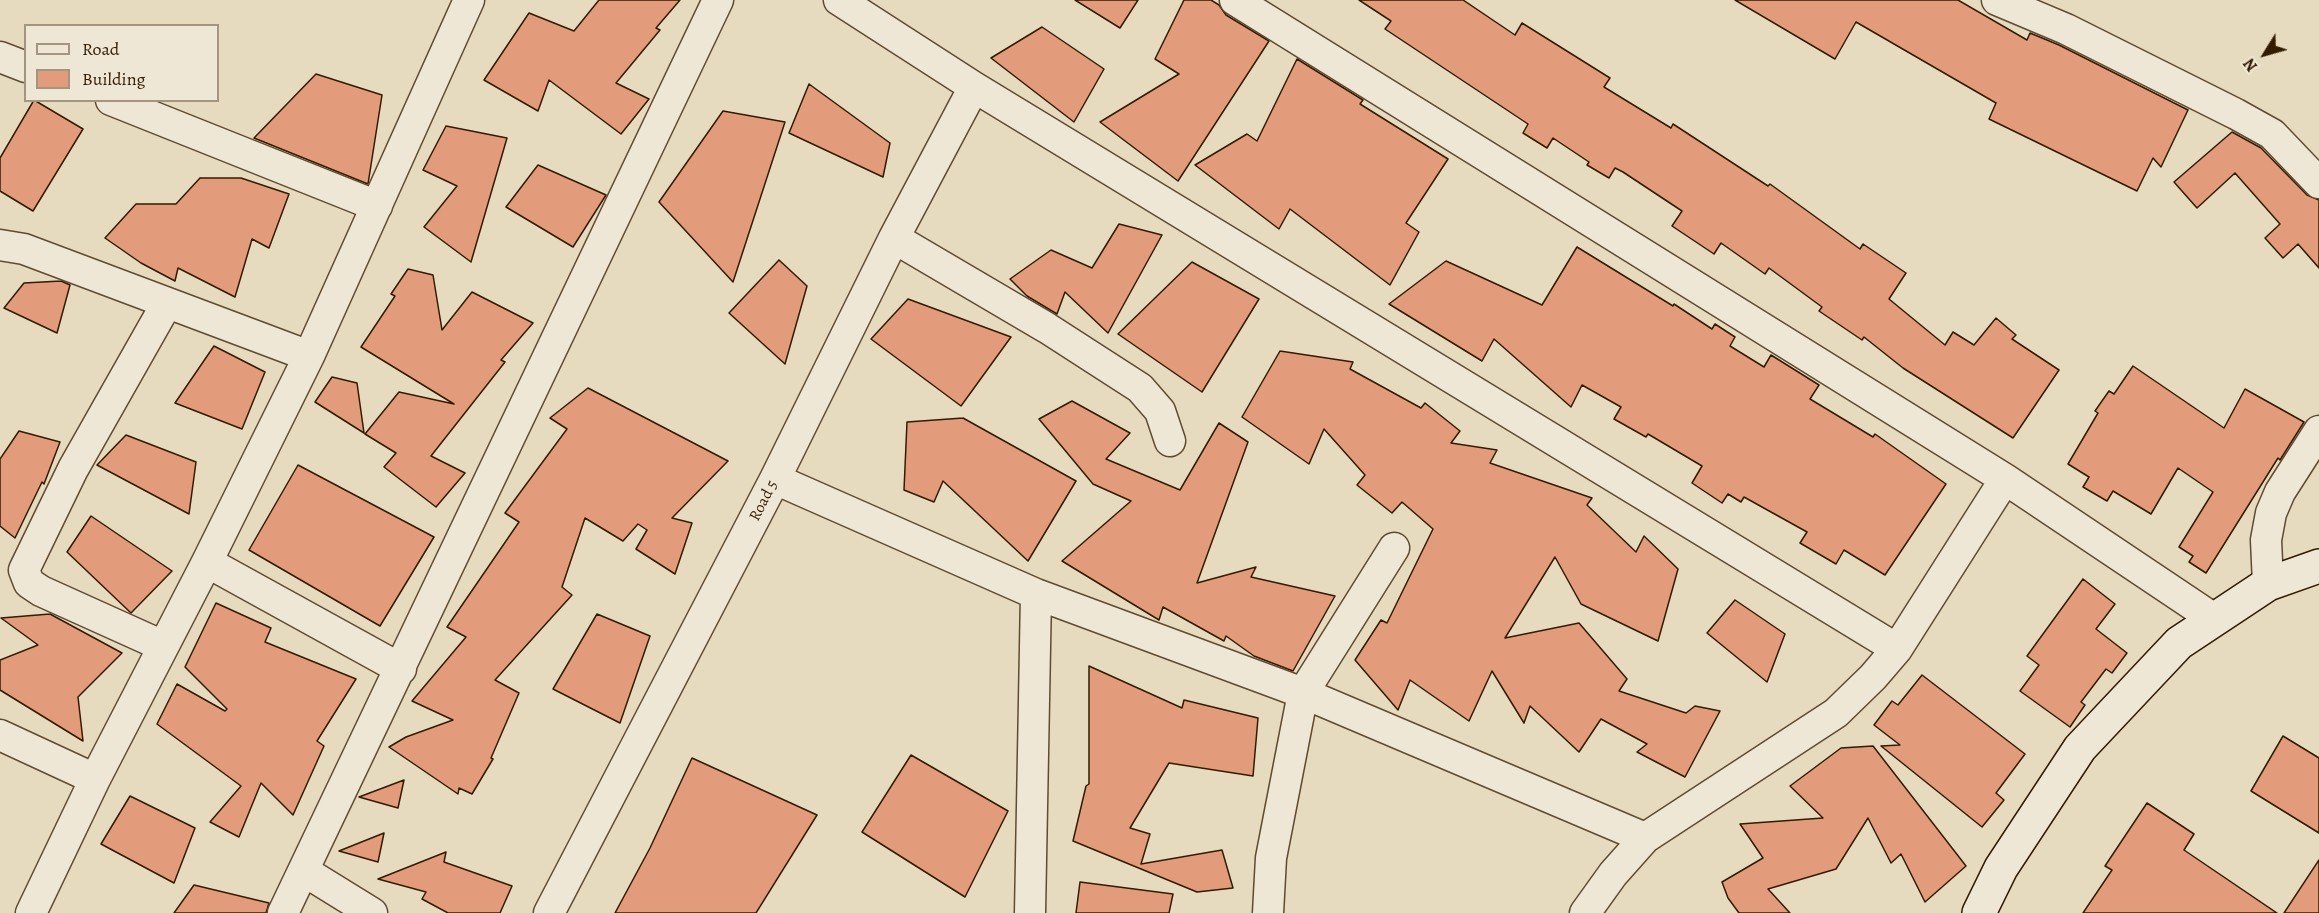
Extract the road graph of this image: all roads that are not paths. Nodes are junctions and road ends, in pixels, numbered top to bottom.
1 (718, 0) edge
2 (839, 0) edge
3 (1235, 0) edge
4 (1998, 0) edge
5 (460, 3) edge
6 (0, 57) edge
7 (24, 66) edge
8 (974, 87) junction
9 (116, 102) edge
10 (2319, 183) edge
11 (377, 206) junction
12 (894, 238) junction
13 (0, 244) edge
14 (167, 303) junction
15 (309, 356) junction
16 (2319, 431) edge
17 (1170, 441) dead end
18 (775, 478) junction
19 (2005, 479) junction
20 (1394, 548) dead end
21 (207, 562) junction
22 (2319, 566) edge
23 (2268, 584) junction
24 (1036, 594) junction
25 (2214, 620) junction
26 (163, 646) junction
27 (1897, 649) junction
28 (401, 669) junction
29 (1303, 693) junction
30 (0, 735) edge
31 (95, 779) junction
32 (1645, 838) junction
33 (304, 871) junction
34 (31, 913) edge
35 (283, 913) edge
36 (372, 913) edge
37 (549, 913) edge
38 (1029, 913) edge
39 (1268, 913) edge
40 (1585, 913) edge
41 (1979, 913) edge

1 - 28 street
2 - 8 street
3 - 19 street
4 - 10 street
5 - 11 street
6 - 7 street
8 - 12 street, Road 5
8 - 27 street
9 - 11 street
11 - 15 street
12 - 17 street
12 - 18 street, Road 5
13 - 14 street
14 - 15 street
14 - 26 street
15 - 21 street
16 - 23 street
18 - 24 street
18 - 37 street, Road 5
19 - 25 street
19 - 27 street
20 - 29 street
21 - 26 street
21 - 28 street
22 - 23 street
23 - 25 street
24 - 29 street
24 - 38 street
25 - 41 street
26 - 31 street
27 - 32 street
28 - 33 street
29 - 32 street
29 - 39 street
30 - 31 street
31 - 34 street
32 - 40 street
33 - 35 street
33 - 36 street

